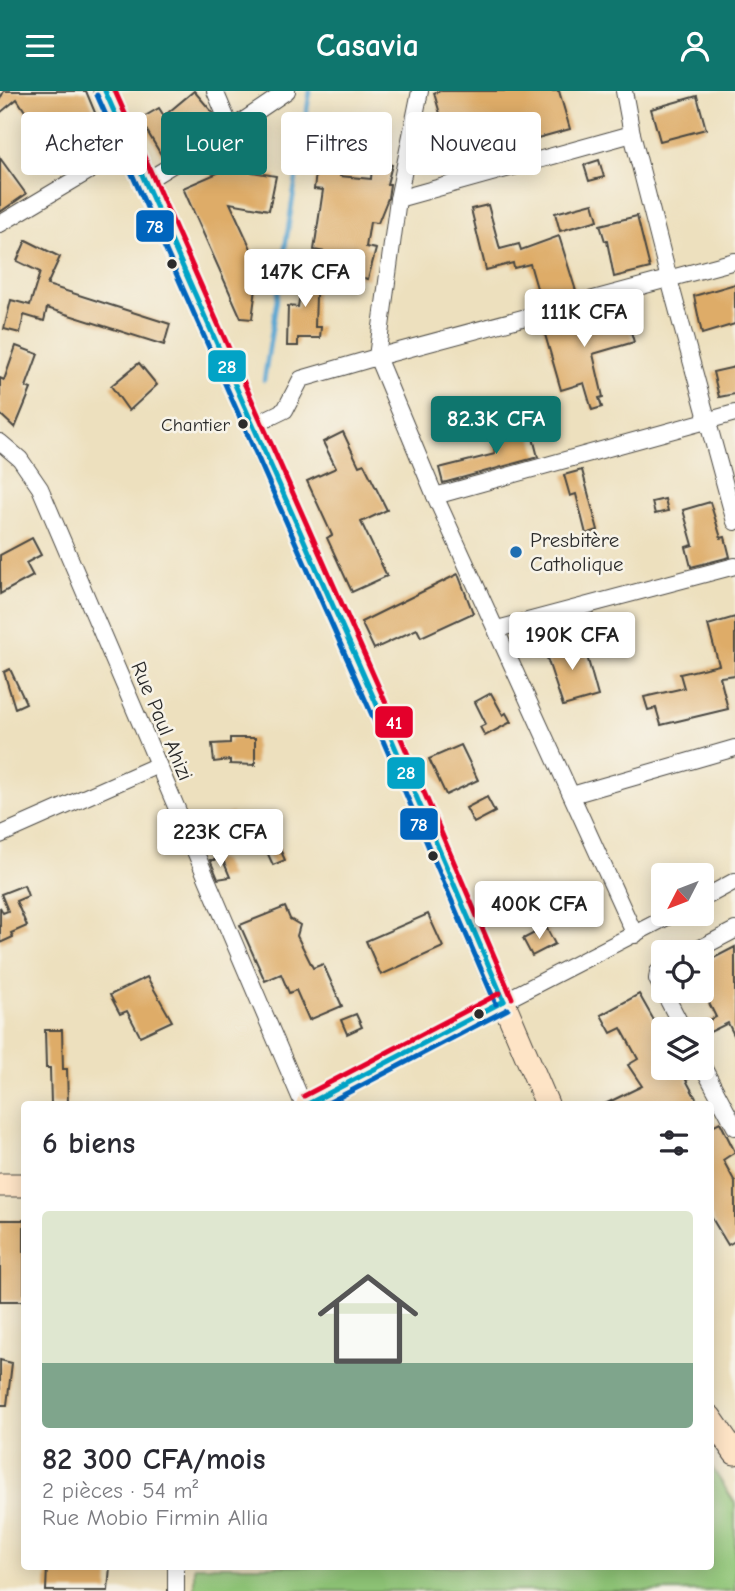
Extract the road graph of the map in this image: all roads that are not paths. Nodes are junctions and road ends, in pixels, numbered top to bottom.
1 (105, 91) edge
2 (287, 91) edge
3 (420, 91) edge
4 (624, 91) edge
5 (115, 112) edge
6 (256, 112) edge
7 (632, 134) junction
8 (161, 172) edge
9 (81, 175) edge
10 (144, 175) edge
11 (146, 181) junction
12 (398, 199) junction
13 (0, 224) edge
14 (735, 261) edge
15 (669, 279) junction
16 (377, 356) junction
17 (735, 413) edge
18 (706, 421) junction
19 (252, 426) junction
20 (0, 442) edge
21 (435, 495) junction
22 (735, 522) edge
23 (735, 566) edge
24 (497, 629) junction
25 (735, 748) edge
26 (158, 765) junction
27 (572, 796) junction
28 (0, 835) edge
29 (735, 881) edge
30 (714, 892) edge
31 (652, 926) edge
32 (735, 930) edge
33 (635, 936) junction
34 (714, 941) edge
35 (504, 1001) junction
36 (710, 1080) edge
37 (304, 1101) edge
38 (311, 1101) edge
39 (546, 1101) edge
40 (735, 1127) edge
41 (0, 1185) edge
42 (21, 1185) edge
43 (714, 1423) edge
44 (735, 1453) edge
45 (176, 1570) edge
46 (176, 1591) edge

1 - 5 main road
2 - 6 street
3 - 12 street
4 - 7 street
7 - 12 street
7 - 15 street
8 - 11 street
9 - 13 street
10 - 11 main road
11 - 19 main road
12 - 16 street
14 - 15 street
15 - 16 street
15 - 18 street
16 - 19 street
16 - 21 street
17 - 18 street
18 - 21 street
18 - 22 street
19 - 35 main road
20 - 26 street, Rue Paul Ahizi
21 - 24 street
23 - 24 street
24 - 27 street
25 - 27 street
26 - 28 street
26 - 37 street, Rue Paul Ahizi
27 - 33 street
29 - 30 street
31 - 33 street
32 - 34 street
33 - 35 street
35 - 38 main road
35 - 39 main road
36 - 40 street
41 - 42 main road
43 - 44 main road
45 - 46 street

